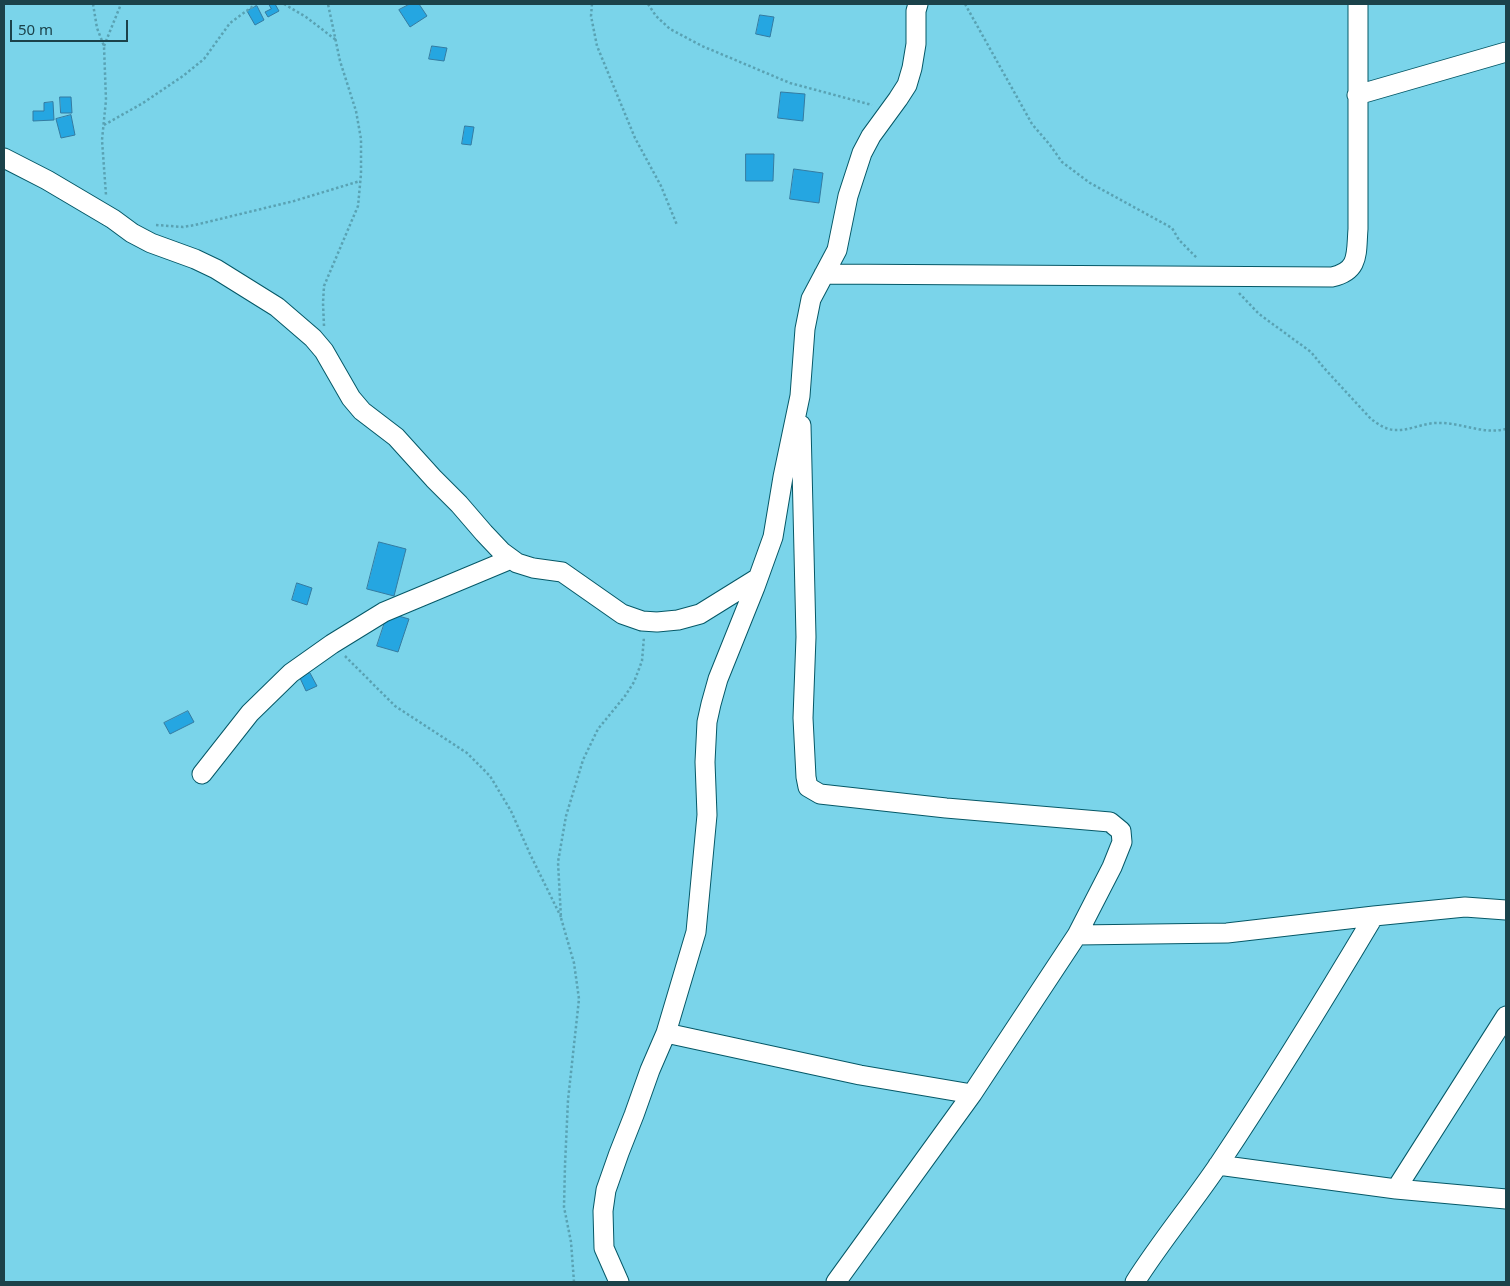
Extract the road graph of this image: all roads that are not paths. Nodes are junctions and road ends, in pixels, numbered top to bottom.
1 (918, 4) edge
2 (1358, 4) edge
3 (1506, 52) edge
4 (1357, 95) junction
5 (4, 158) edge
6 (824, 274) junction
7 (800, 396) junction
8 (511, 559) junction
9 (758, 578) junction
10 (202, 774) dead end
11 (1506, 910) edge
12 (1374, 916) junction
13 (1077, 935) junction
14 (1506, 1016) edge
15 (666, 1033) junction
16 (972, 1094) junction
17 (1218, 1165) junction
18 (1396, 1189) junction
19 (1506, 1199) edge
20 (619, 1282) edge
21 (836, 1282) edge
22 (1135, 1282) edge

1 - 6 street
2 - 4 street
3 - 4 street
4 - 6 street
5 - 8 street
6 - 7 street
7 - 9 street
7 - 13 street
8 - 9 street
8 - 10 street
9 - 15 street
11 - 12 street
12 - 13 street
12 - 17 street
13 - 16 street
14 - 18 street
15 - 16 street
15 - 20 street
16 - 21 street
17 - 18 street
17 - 22 street
18 - 19 street

